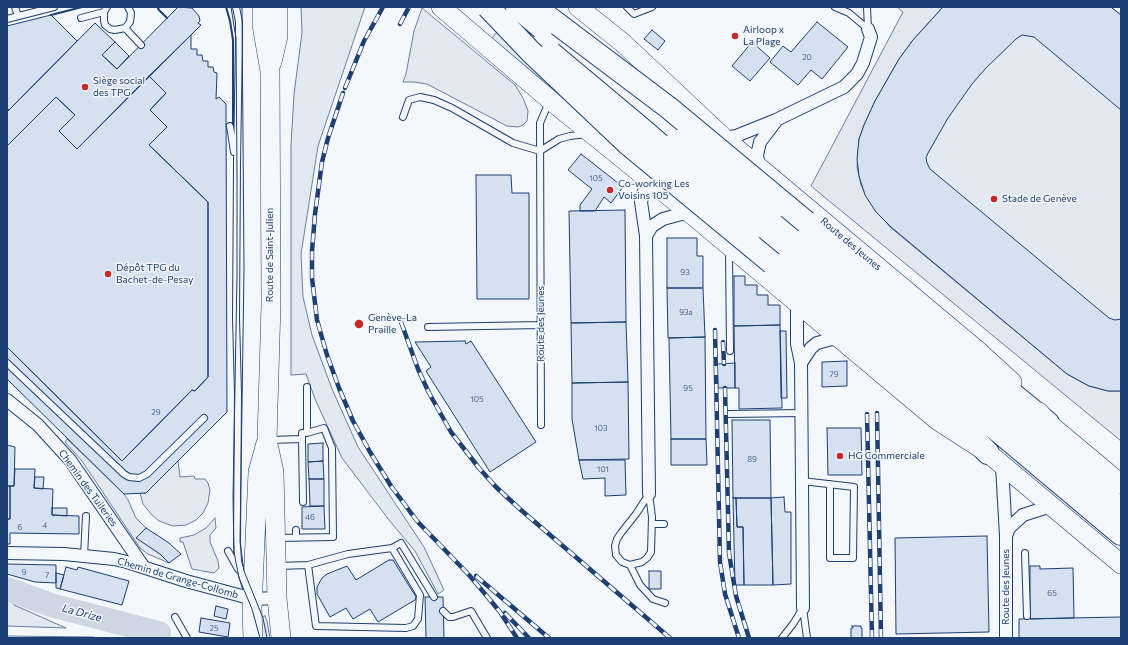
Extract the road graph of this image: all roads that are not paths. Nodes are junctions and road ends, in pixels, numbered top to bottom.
1 (15, 7) edge
2 (54, 7) edge
3 (128, 7) edge
4 (236, 7) edge
5 (262, 7) edge
6 (278, 7) edge
7 (283, 7) edge
8 (441, 7) edge
9 (488, 7) edge
10 (494, 7) edge
11 (517, 7) edge
12 (535, 7) edge
13 (578, 7) edge
14 (627, 7) edge
15 (652, 7) edge
16 (835, 7) edge
17 (867, 7) edge
18 (105, 9) edge
19 (18, 16) junction
20 (80, 18) dead end
21 (7, 19) edge
22 (125, 28) junction
23 (868, 29) junction
24 (278, 32) junction
25 (141, 45) dead end
26 (270, 71) junction
27 (550, 100) junction
28 (403, 117) dead end
29 (702, 119) junction
30 (776, 120) junction
31 (230, 126) dead end
32 (592, 134) junction
33 (724, 138) junction
34 (540, 151) junction
35 (237, 165) junction
36 (759, 168) junction
37 (651, 182) junction
38 (689, 212) junction
39 (646, 236) junction
40 (729, 246) junction
41 (797, 302) junction
42 (541, 325) junction
43 (428, 327) dead end
44 (842, 340) junction
45 (730, 351) dead end
46 (7, 363) edge
47 (801, 363) junction
48 (307, 387) dead end
49 (7, 400) edge
50 (802, 413) junction
51 (729, 414) dead end
52 (204, 418) dead end
53 (1048, 423) junction
54 (541, 425) dead end
55 (307, 432) junction
56 (302, 439) junction
57 (267, 440) junction
58 (995, 459) junction
59 (802, 481) junction
60 (830, 484) junction
61 (1121, 484) edge
62 (649, 494) junction
63 (303, 502) dead end
64 (1051, 506) junction
65 (1121, 509) edge
66 (86, 516) dead end
67 (652, 524) junction
68 (664, 524) dead end
69 (296, 530) dead end
70 (1121, 534) edge
71 (1006, 536) junction
72 (276, 538) junction
73 (296, 538) junction
74 (392, 548) junction
75 (228, 551) dead end
76 (7, 553) edge
77 (1025, 553) dead end
78 (84, 556) junction
79 (1121, 564) edge
80 (308, 565) junction
81 (630, 565) junction
82 (143, 566) junction
83 (276, 566) junction
84 (242, 576) junction
85 (434, 597) dead end
86 (277, 598) junction
87 (253, 599) junction
88 (665, 603) dead end
89 (803, 608) junction
90 (443, 611) dead end
91 (1027, 616) dead end
92 (175, 617) dead end
93 (187, 638) edge
94 (253, 638) edge
95 (281, 638) edge
96 (487, 638) edge
97 (782, 638) edge
98 (807, 638) edge
99 (1006, 638) edge

1 - 19 lane
2 - 19 lane
3 - 22 lane
4 - 35 lane
5 - 26 main road, Route de Saint-Julien
6 - 24 main road, Route de Saint-Julien
7 - 24 main road
8 - 27 main road
9 - 58 highway, bridge
10 - 70 highway, bridge
11 - 65 highway, bridge
12 - 53 highway, bridge
13 - 29 main road, Route des Jeunes
14 - 15 lane
16 - 23 lane
17 - 23 lane
18 - 20 lane
18 - 22 lane
19 - 21 lane
22 - 25 lane
23 - 30 street
24 - 26 main road, Route de Saint-Julien
26 - 57 main road, Route de Saint-Julien
27 - 32 main road
27 - 34 lane, Route des Jeunes
28 - 34 lane
29 - 33 main road, Route des Jeunes
29 - 37 main road
30 - 33 street
30 - 36 street
31 - 35 lane
32 - 34 lane
32 - 37 main road
33 - 36 main road, Route des Jeunes
34 - 42 lane, Route des Jeunes
35 - 84 lane
36 - 53 main road, Route des Jeunes
37 - 38 main road
37 - 39 street
38 - 39 street
38 - 40 main road
39 - 62 street
40 - 41 main road
40 - 45 lane
41 - 44 main road
41 - 47 street
42 - 43 lane
42 - 54 lane, Route des Jeunes
44 - 47 street
44 - 58 main road
46 - 52 lane
47 - 50 street
48 - 55 lane
49 - 82 street, Chemin des Tuileries
50 - 51 lane
50 - 59 street
53 - 61 main road, Route des Jeunes
55 - 56 lane
55 - 73 lane
56 - 57 lane
56 - 63 lane
57 - 72 main road, Route de Saint-Julien
57 - 87 main road, Route de Saint-Julien
58 - 64 main road
58 - 71 street, Route des Jeunes
59 - 60 lane
59 - 89 street
60 - 60 lane
62 - 67 lane
62 - 81 lane
64 - 71 street, Route des Jeunes
64 - 79 main road
66 - 78 lane
67 - 68 lane
67 - 81 lane
69 - 73 lane
71 - 99 street, Route des Jeunes
72 - 73 lane
72 - 83 main road, Route de Saint-Julien
74 - 80 lane
74 - 80 lane
74 - 85 lane
75 - 84 lane
76 - 78 street, Chemin de Grange-Collomb
77 - 91 lane
78 - 82 street, Chemin de Grange-Collomb
80 - 83 lane
81 - 88 lane
82 - 87 street, Chemin de Grange-Collomb
83 - 86 main road, Route de Saint-Julien
84 - 87 lane
86 - 87 street, Chemin de Grange-Collomb
86 - 95 main road, Route de Saint-Julien
87 - 94 main road, Route de Saint-Julien
89 - 97 lane
89 - 98 lane
90 - 96 lane
92 - 93 lane

